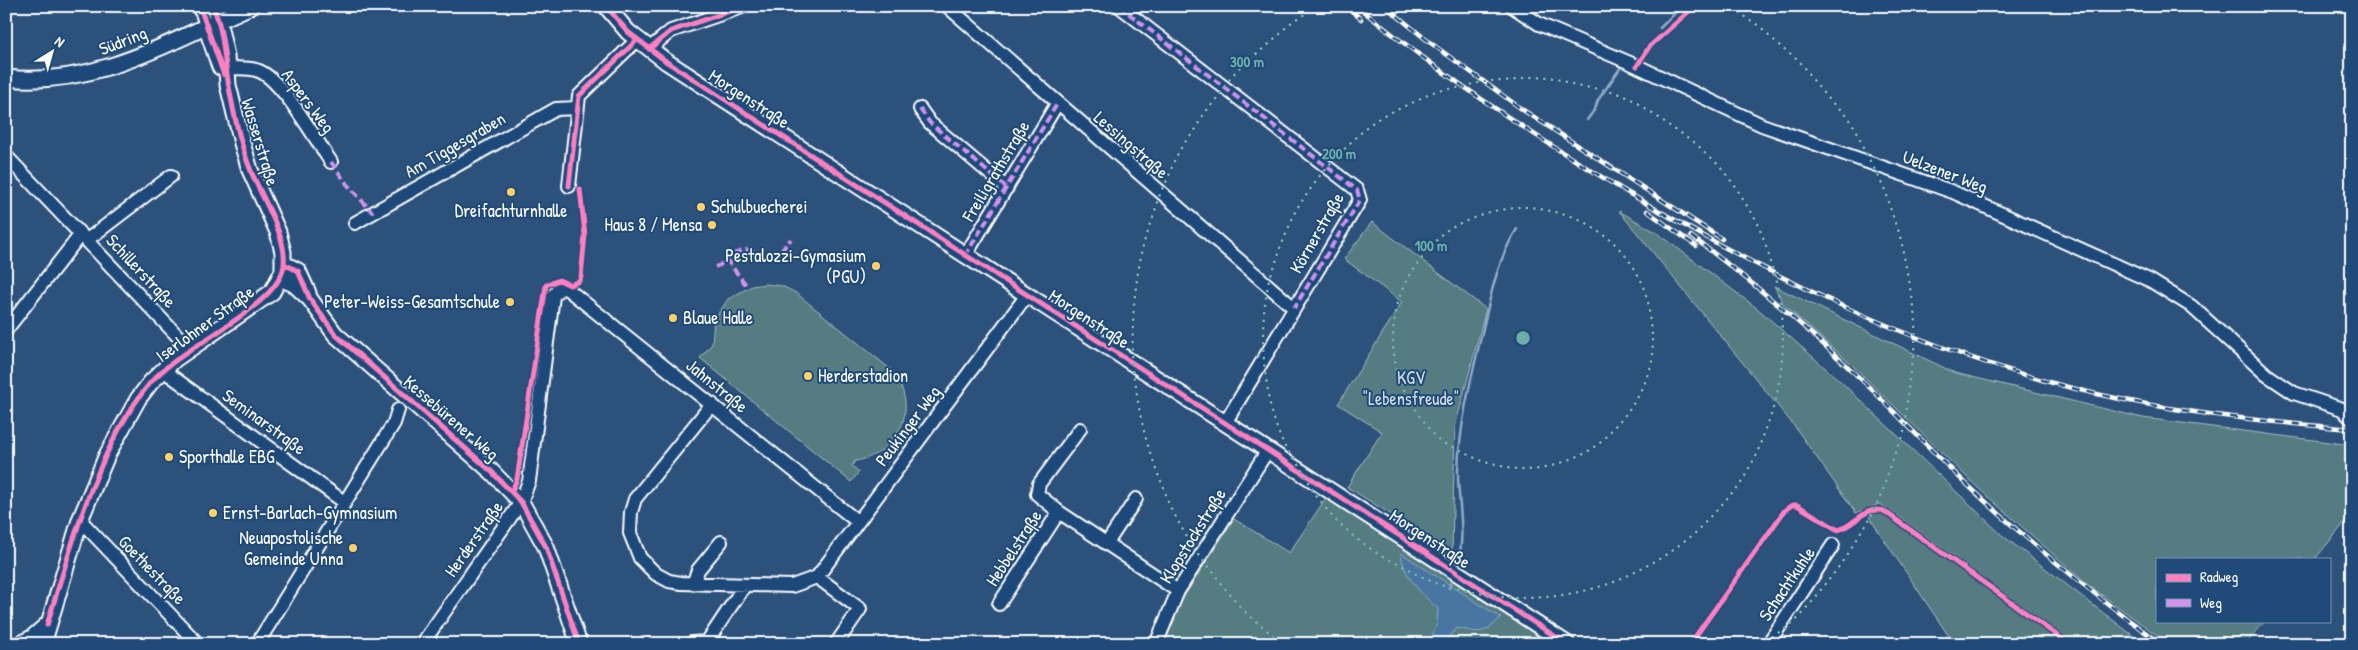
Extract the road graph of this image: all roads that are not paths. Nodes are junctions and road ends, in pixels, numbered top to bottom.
1 (197, 6) edge
2 (251, 6) edge
3 (606, 6) edge
4 (745, 6) edge
5 (947, 6) edge
6 (1119, 6) edge
7 (1512, 6) edge
8 (208, 25) edge
9 (643, 45) junction
10 (224, 68) junction
11 (6, 78) edge
12 (1057, 104) junction
13 (576, 108) junction
14 (920, 109) dead end
15 (6, 156) edge
16 (331, 162) dead end
17 (170, 176) dead end
18 (569, 186) dead end
19 (1007, 188) junction
20 (355, 223) dead end
21 (84, 237) junction
22 (965, 256) junction
23 (282, 271) junction
24 (553, 296) joint
25 (1027, 296) junction
26 (1294, 308) junction
27 (6, 330) edge
28 (190, 349) junction
29 (163, 370) junction
30 (712, 404) junction
31 (398, 410) dead end
32 (2352, 419) edge
33 (1225, 423) junction
34 (1080, 429) dead end
35 (1268, 450) junction
36 (1136, 500) dead end
37 (344, 502) junction
38 (521, 502) junction
39 (1059, 512) junction
40 (80, 520) junction
41 (858, 522) junction
42 (721, 542) dead end
43 (1107, 544) junction
44 (1833, 545) dead end
45 (817, 577) junction
46 (693, 584) junction
47 (745, 585) junction
48 (1178, 591) junction
49 (999, 604) dead end
50 (47, 625) junction
51 (692, 643) edge
52 (1770, 643) edge
53 (20, 644) edge
54 (43, 644) edge
55 (53, 644) edge
56 (198, 644) edge
57 (257, 644) edge
58 (422, 644) edge
59 (579, 644) edge
60 (836, 644) edge
61 (1156, 644) edge
62 (1567, 644) edge

1 - 8 street
2 - 8 main road, Südring
3 - 9 main road, Morgenstraße
4 - 9 street
5 - 12 street, Lessingstraße
6 - 26 street, Körnerstraße
7 - 32 street, Uelzener Weg
8 - 10 main road, Wasserstraße
8 - 11 main road, Südring
9 - 13 street
9 - 22 main road, Morgenstraße
10 - 16 street, Aspers Weg
10 - 23 main road, Wasserstraße
12 - 19 street, Freiligrathstraße
12 - 26 street, Lessingstraße
13 - 18 street
13 - 20 street, Am Tiggesgraben
14 - 19 street
15 - 21 street, Schillerstraße
17 - 21 street, Schillerstraße
19 - 22 street, Freiligrathstraße
21 - 27 street
21 - 28 street, Schillerstraße
22 - 25 main road, Morgenstraße
23 - 28 main road, Iserlohner Straße
23 - 38 main road, Kessebürener Weg
24 - 30 street, Jahnstraße
24 - 38 street, Herderstraße
25 - 33 main road, Morgenstraße
25 - 41 street, Peukinger Weg
26 - 33 street, Körnerstraße
28 - 29 main road, Iserlohner Straße
29 - 37 street, Seminarstraße
29 - 40 main road, Iserlohner Straße
30 - 41 street, Jahnstraße
30 - 46 street
31 - 37 street
33 - 35 main road, Morgenstraße
34 - 39 street
35 - 48 street, Klopstockstraße
35 - 62 main road, Morgenstraße
36 - 43 street
37 - 57 street
38 - 58 street, Herderstraße
38 - 59 main road, Kessebürener Weg
39 - 43 street
39 - 49 street, Hebbelstraße
40 - 50 main road, Iserlohner Straße
40 - 56 street, Goethestraße
41 - 45 street, Peukinger Weg
42 - 46 street
43 - 48 street
44 - 52 street, Schachtkuhle
45 - 47 street
45 - 60 street
46 - 47 street
47 - 51 street
48 - 61 street, Klopstockstraße
50 - 53 main road
50 - 54 main road, Iserlohner Straße
50 - 55 main road

